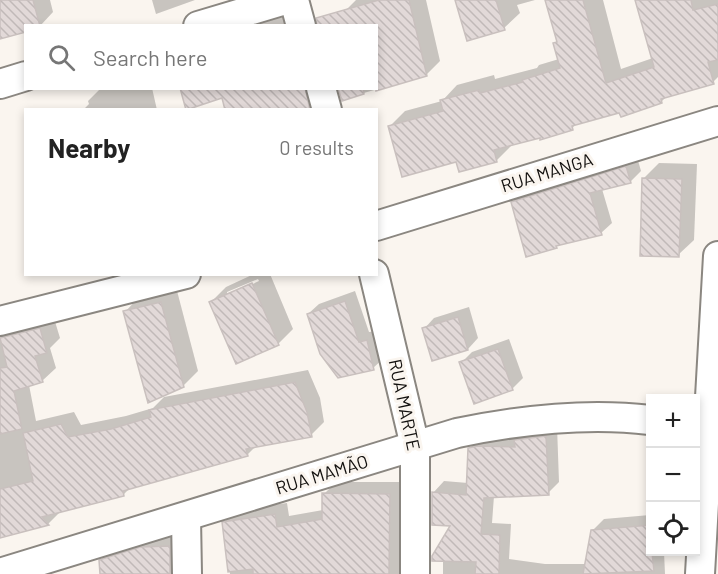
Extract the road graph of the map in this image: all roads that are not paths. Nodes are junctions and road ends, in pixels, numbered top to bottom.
1 (285, 0) edge
2 (294, 0) edge
3 (205, 24) edge
4 (300, 24) edge
5 (24, 77) edge
6 (0, 84) edge
7 (322, 90) edge
8 (326, 108) edge
9 (718, 121) edge
10 (378, 225) edge
11 (718, 256) edge
12 (178, 276) edge
13 (374, 276) edge
14 (0, 321) edge
15 (646, 419) edge
16 (702, 427) edge
17 (415, 446) junction
18 (186, 518) junction
19 (0, 573) edge
20 (187, 574) edge
21 (415, 574) edge
22 (700, 574) edge

1 - 3 street
2 - 4 street
5 - 6 street
7 - 8 street
9 - 10 street, RUA MANGA
11 - 16 street
12 - 14 street
13 - 17 street, RUA MARTE
15 - 17 street, RUA MAMÃO
16 - 22 street
17 - 18 street, RUA MAMÃO
17 - 21 street, RUA MARTE
18 - 19 street, RUA MAMÃO
18 - 20 street

